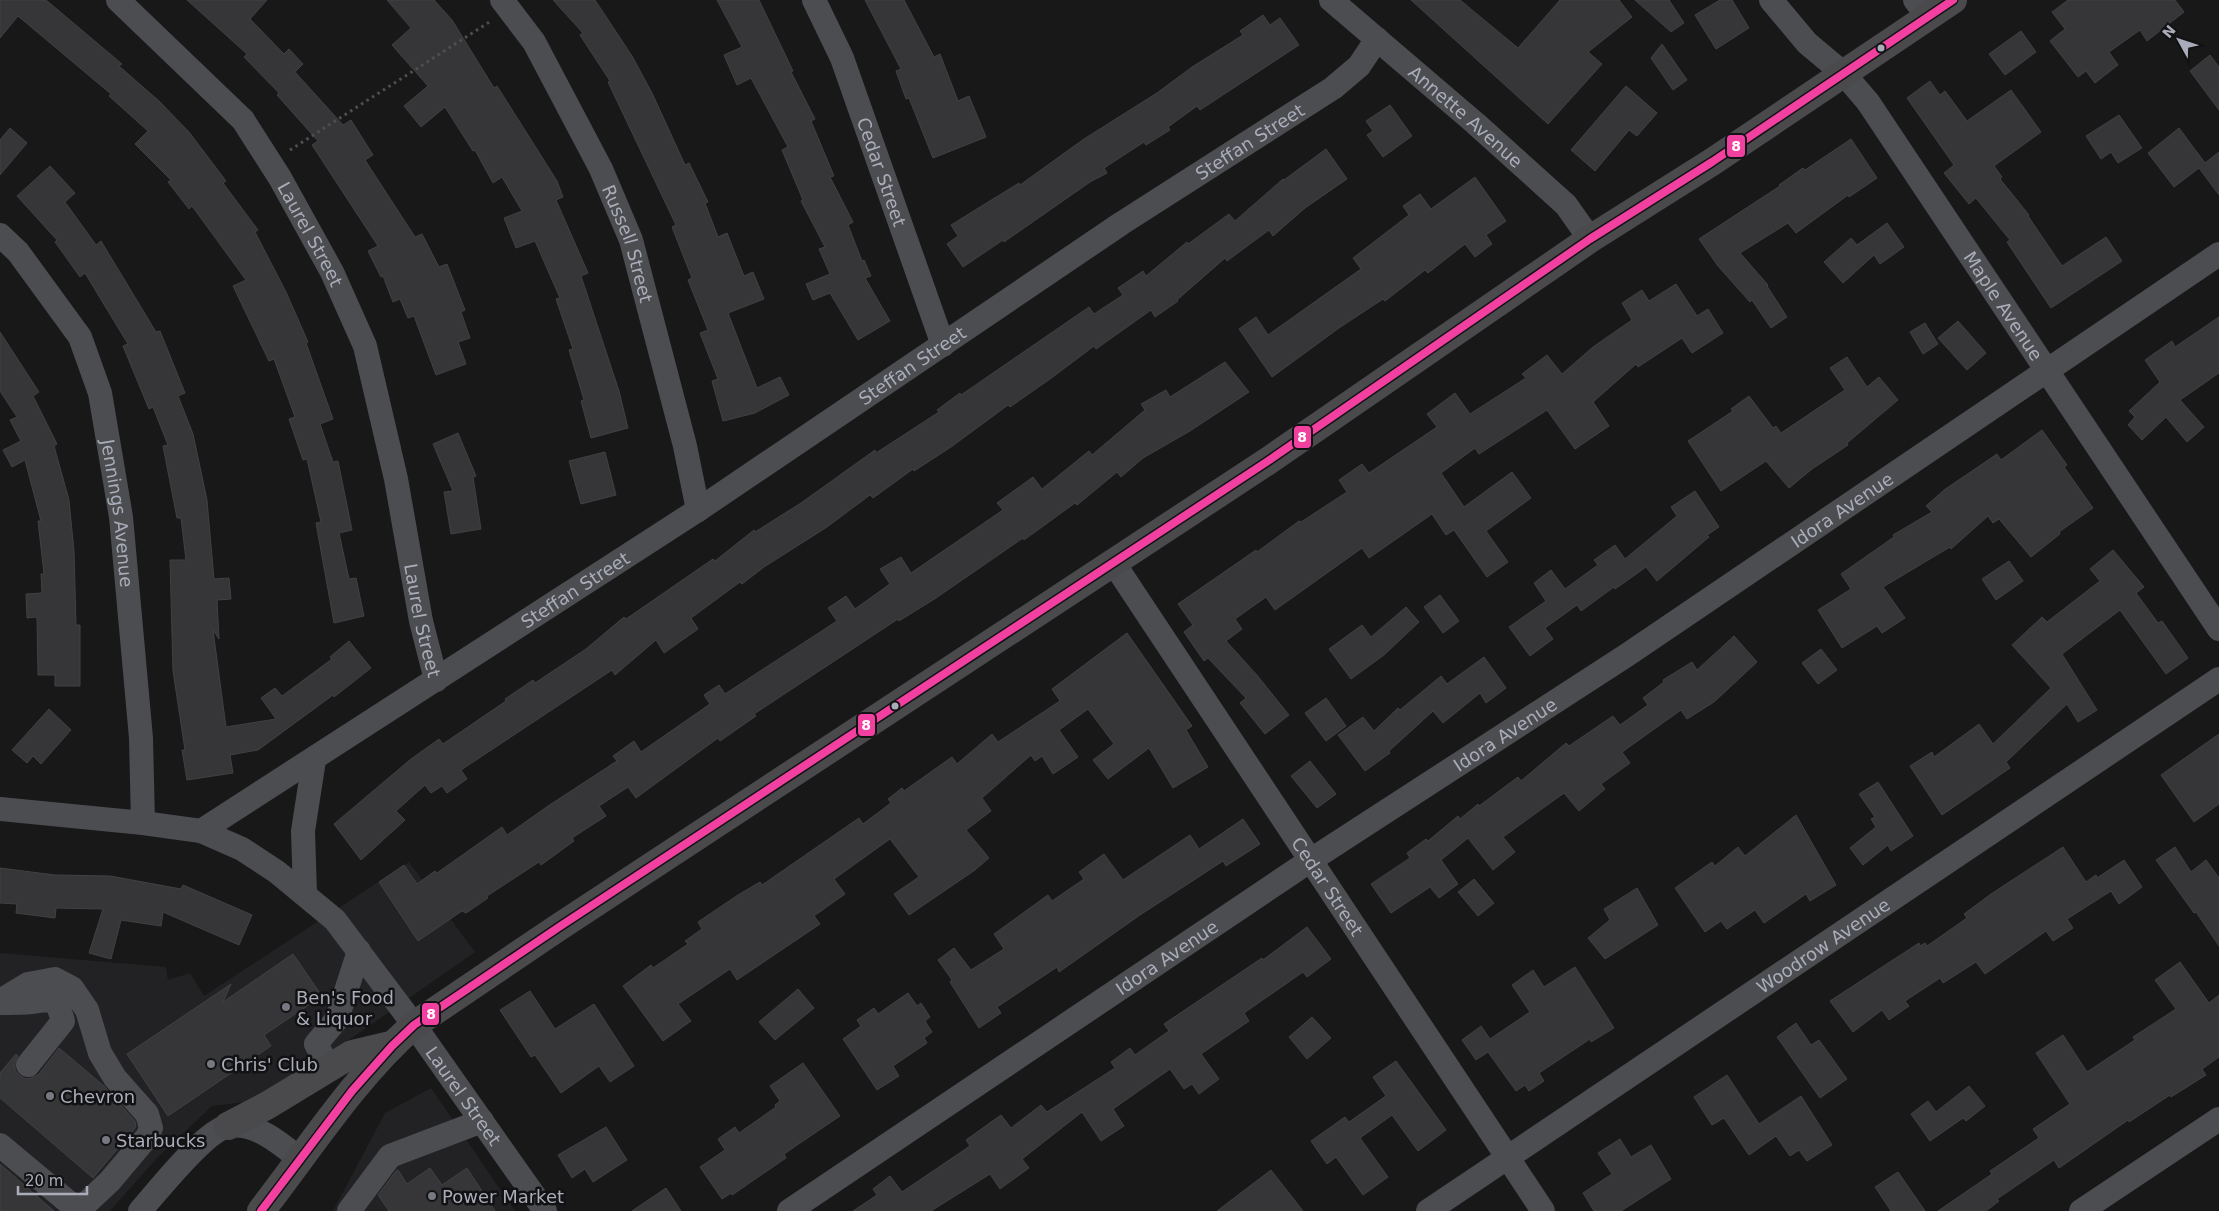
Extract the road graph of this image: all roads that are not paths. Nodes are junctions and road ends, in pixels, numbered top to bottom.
1 (118, 0) edge
2 (814, 0) edge
3 (1331, 0) edge
4 (1953, 0) edge
5 (1781, 3) edge
6 (505, 5) edge
7 (1921, 9) edge
8 (1377, 39) junction
9 (1844, 74) junction
10 (0, 235) edge
11 (1590, 239) junction
12 (2219, 254) edge
13 (943, 345) junction
14 (2046, 370) junction
15 (698, 510) junction
16 (1113, 562) junction
17 (2219, 629) edge
18 (2219, 679) edge
19 (436, 680) junction
20 (314, 760) junction
21 (0, 809) edge
22 (144, 823) junction
23 (201, 831) junction
24 (1311, 860) junction
25 (304, 894) junction
26 (359, 951) junction
27 (0, 1002) edge
28 (414, 1026) junction
29 (394, 1044) junction
30 (28, 1065) tunnel mouth
31 (328, 1068) junction
32 (2219, 1119) edge
33 (482, 1120) junction
34 (228, 1126) junction
35 (0, 1145) edge
36 (1508, 1158) junction
37 (301, 1160) junction
38 (78, 1211) edge
39 (140, 1211) edge
40 (261, 1211) edge
41 (349, 1211) edge
42 (545, 1211) edge
43 (789, 1211) edge
44 (1428, 1211) edge
45 (1543, 1211) edge
46 (2081, 1211) edge

1 - 19 street, Laurel Street
2 - 13 street, Cedar Street
3 - 8 street, Annette Avenue
4 - 7 main road
5 - 9 street, Maple Avenue
6 - 15 street, Russell Street
7 - 9 main road
8 - 11 street, Annette Avenue
8 - 13 street, Steffan Street
9 - 11 main road
9 - 14 street, Maple Avenue
10 - 22 street, Jennings Avenue
11 - 16 main road
12 - 14 street, Idora Avenue
13 - 15 street, Steffan Street
14 - 17 street, Maple Avenue
14 - 24 street, Idora Avenue
15 - 19 street, Steffan Street
16 - 24 street, Cedar Street
16 - 28 main road
18 - 36 street, Woodrow Avenue
19 - 20 street, Laurel Street
20 - 23 street, Laurel Street
20 - 25 street
21 - 22 street
22 - 23 street
23 - 25 street
24 - 36 street, Cedar Street
24 - 43 street, Idora Avenue
25 - 26 street, Laurel Street
26 - 28 street, Laurel Street
26 - 31 street
27 - 30 street
27 - 38 street
28 - 29 main road
28 - 33 street, Laurel Street
29 - 31 main road
29 - 37 main road
31 - 34 main road
32 - 46 street
33 - 41 street
33 - 42 street, Laurel Street
34 - 37 street
34 - 39 street
35 - 38 street
36 - 44 street, Woodrow Avenue
36 - 45 street, Cedar Street
37 - 40 main road

